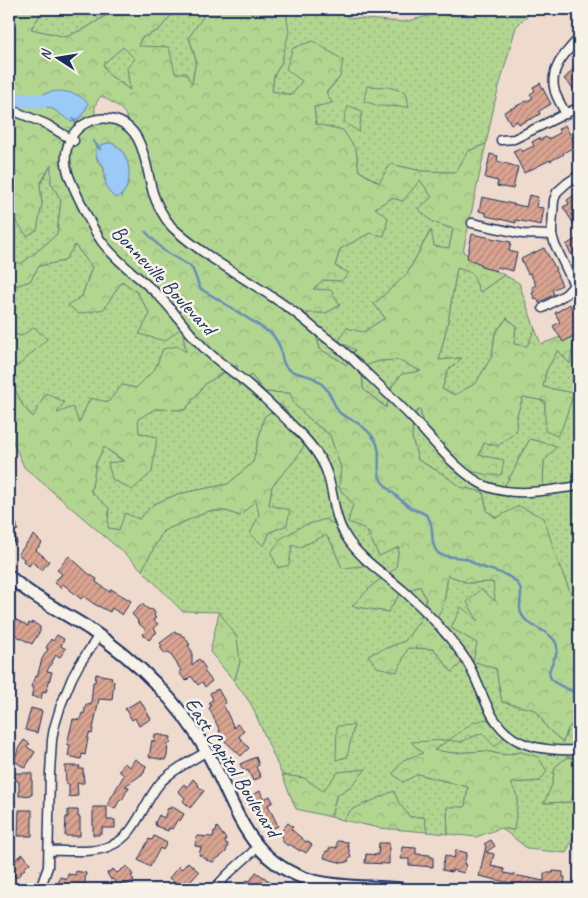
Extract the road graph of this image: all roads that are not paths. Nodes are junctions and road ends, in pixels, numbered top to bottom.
1 (579, 38) edge
2 (9, 109) edge
3 (579, 109) edge
4 (566, 114) junction
5 (72, 140) junction
6 (501, 140) dead end
7 (579, 176) edge
8 (472, 223) dead end
9 (552, 235) junction
10 (576, 283) edge
11 (544, 308) dead end
12 (579, 486) edge
13 (9, 576) edge
14 (99, 635) junction
15 (579, 750) edge
16 (207, 751) junction
17 (258, 847) junction
18 (49, 851) junction
19 (325, 886) edge
20 (40, 889) edge
21 (214, 889) edge
22 (401, 889) edge

1 - 4 street
2 - 5 street
3 - 4 street
4 - 6 street
5 - 12 street, Bonneville Boulevard
5 - 15 street, Bonneville Boulevard
7 - 9 street
8 - 9 street
9 - 10 street
10 - 11 street
13 - 14 street, East Capitol Boulevard
14 - 16 street, East Capitol Boulevard
14 - 18 street
16 - 17 street, East Capitol Boulevard
16 - 18 street
17 - 19 street, East Capitol Boulevard
17 - 21 street
18 - 20 street
19 - 22 street, East Capitol Boulevard

